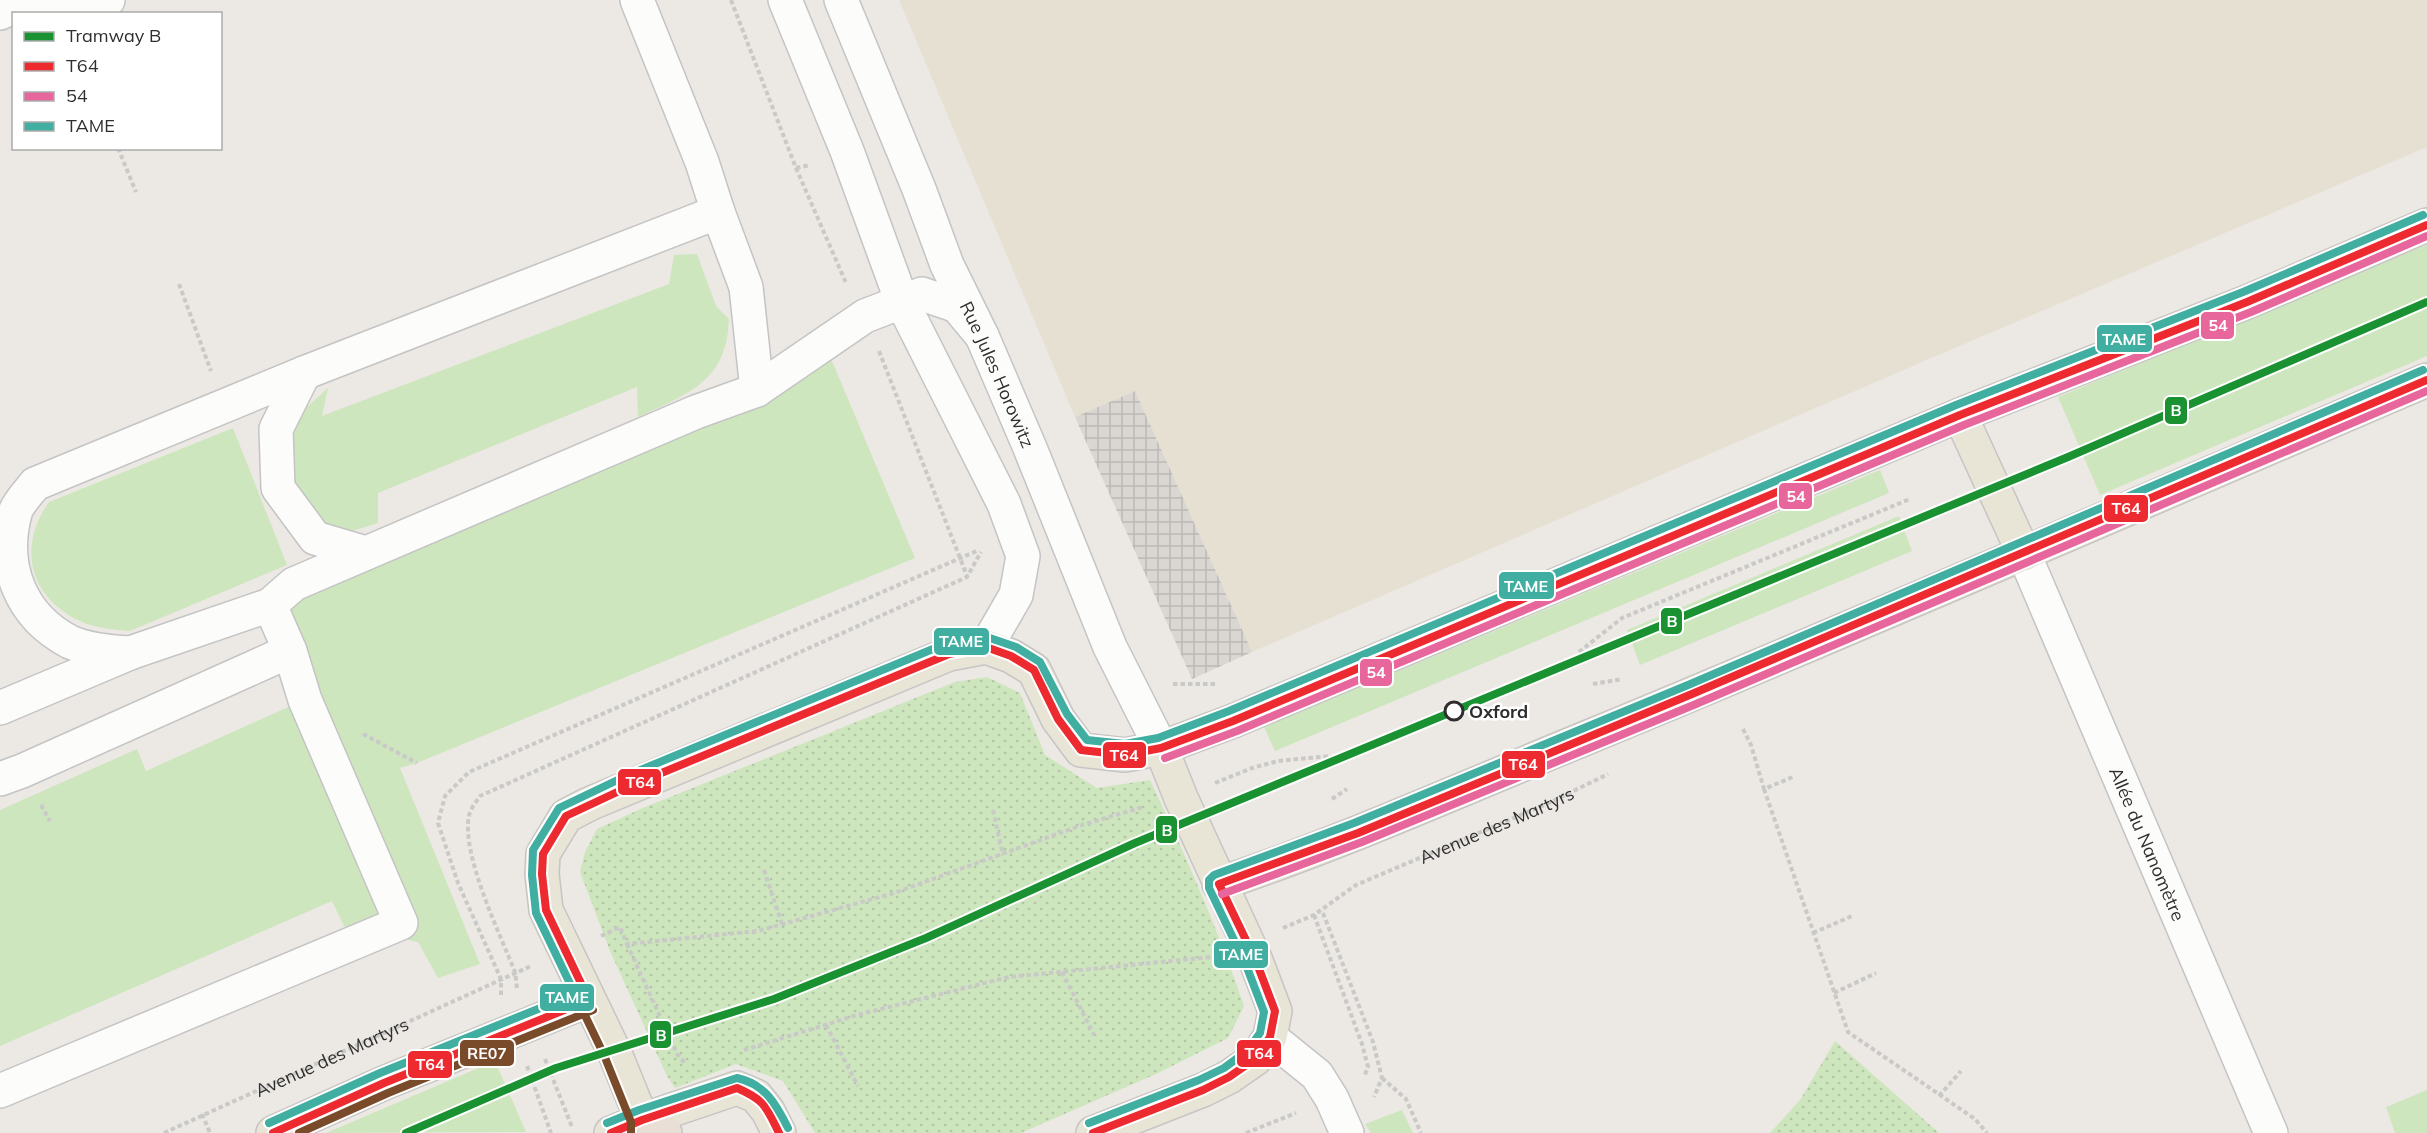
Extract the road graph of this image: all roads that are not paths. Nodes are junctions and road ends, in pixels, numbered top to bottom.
1 (29, 0) edge
2 (46, 0) edge
3 (108, 0) edge
4 (637, 0) edge
5 (785, 0) edge
6 (841, 0) edge
7 (0, 13) edge
8 (718, 212) junction
9 (2427, 225) edge
10 (902, 302) junction
11 (982, 336) junction
12 (304, 373) junction
13 (2427, 380) edge
14 (757, 390) junction
15 (1960, 415) junction
16 (366, 553) junction
17 (2024, 554) junction
18 (270, 605) junction
19 (986, 647) junction
20 (290, 651) junction
21 (129, 653) junction
22 (0, 708) edge
23 (1161, 748) junction
24 (0, 779) edge
25 (1219, 884) junction
26 (589, 1000) junction
27 (1270, 1036) junction
28 (0, 1091) edge
29 (1343, 1126) edge
30 (650, 1128) edge
31 (273, 1133) edge
32 (611, 1133) edge
33 (779, 1133) edge
34 (1093, 1133) edge
35 (2271, 1133) edge

1 - 7 street
2 - 3 street
4 - 8 street
5 - 10 street
6 - 11 street, Rue Jules Horowitz
8 - 12 street
8 - 14 street
9 - 15 main road
10 - 11 street
10 - 14 street
10 - 19 street
11 - 23 street, Rue Jules Horowitz
12 - 16 street
12 - 21 street
13 - 17 main road
14 - 16 street
15 - 17 main road
15 - 23 main road
16 - 18 street
17 - 25 main road
17 - 35 street, Allée du Nanomètre
18 - 20 street
18 - 21 street
19 - 23 main road
19 - 26 main road
20 - 24 street
20 - 28 street
21 - 22 street
23 - 25 main road
25 - 27 main road
26 - 30 main road
26 - 31 main road
27 - 29 street
27 - 34 main road
30 - 32 main road
30 - 33 main road

